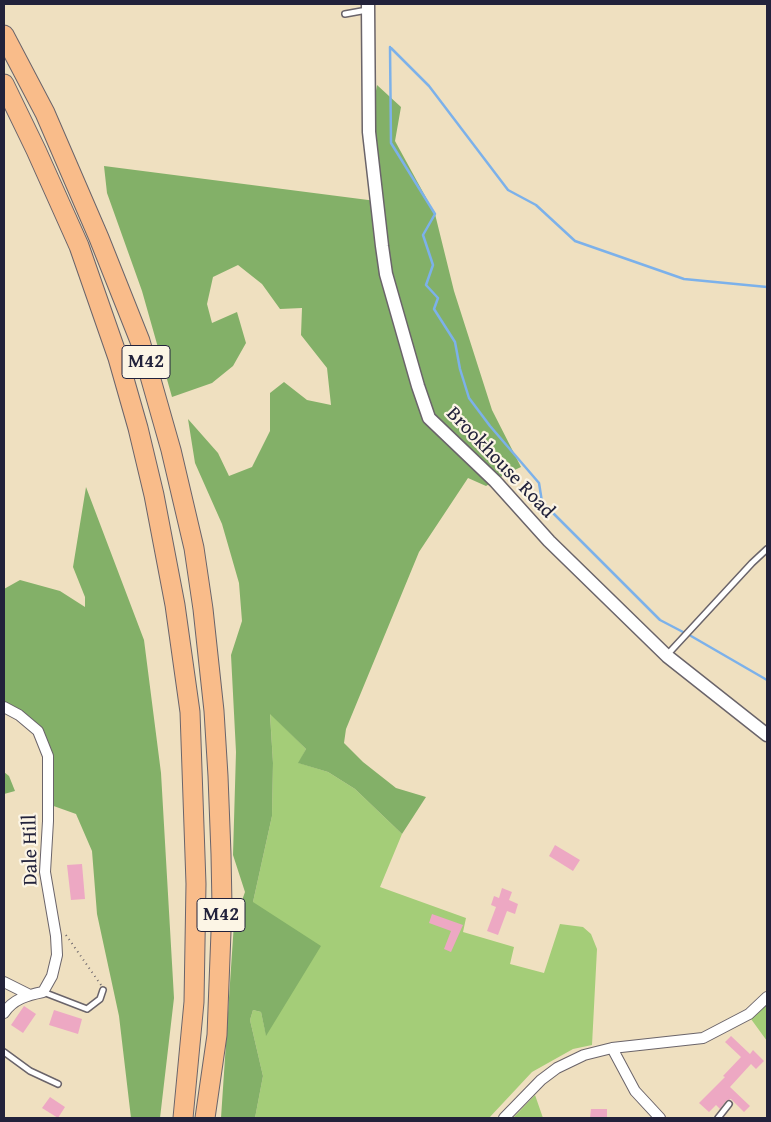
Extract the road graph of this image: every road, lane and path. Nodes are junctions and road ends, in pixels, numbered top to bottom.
1 (368, 7) edge
2 (345, 14) dead end
3 (4, 35) edge
4 (4, 84) edge
5 (767, 548) edge
6 (667, 656) junction
7 (4, 707) edge
8 (767, 735) edge
9 (56, 933) junction
10 (4, 982) edge
11 (103, 990) joint
12 (43, 992) junction
13 (30, 995) junction
14 (767, 997) edge
15 (4, 1013) edge
16 (612, 1048) junction
17 (4, 1052) edge
18 (58, 1084) dead end
19 (729, 1104) dead end
20 (183, 1118) edge
21 (206, 1118) edge
22 (504, 1118) edge
23 (660, 1118) edge
24 (718, 1118) edge

1 - 2 lane
1 - 6 street, Brookhouse Road
3 - 21 highway, M42
4 - 20 highway, M42
5 - 6 lane
6 - 8 street, Brookhouse Road
7 - 9 street, Dale Hill
9 - 11 path
9 - 12 street, Dale Hill
10 - 13 street
11 - 12 lane
12 - 13 street
13 - 15 street
14 - 16 street
16 - 22 street
16 - 23 street
17 - 18 lane
19 - 24 lane

